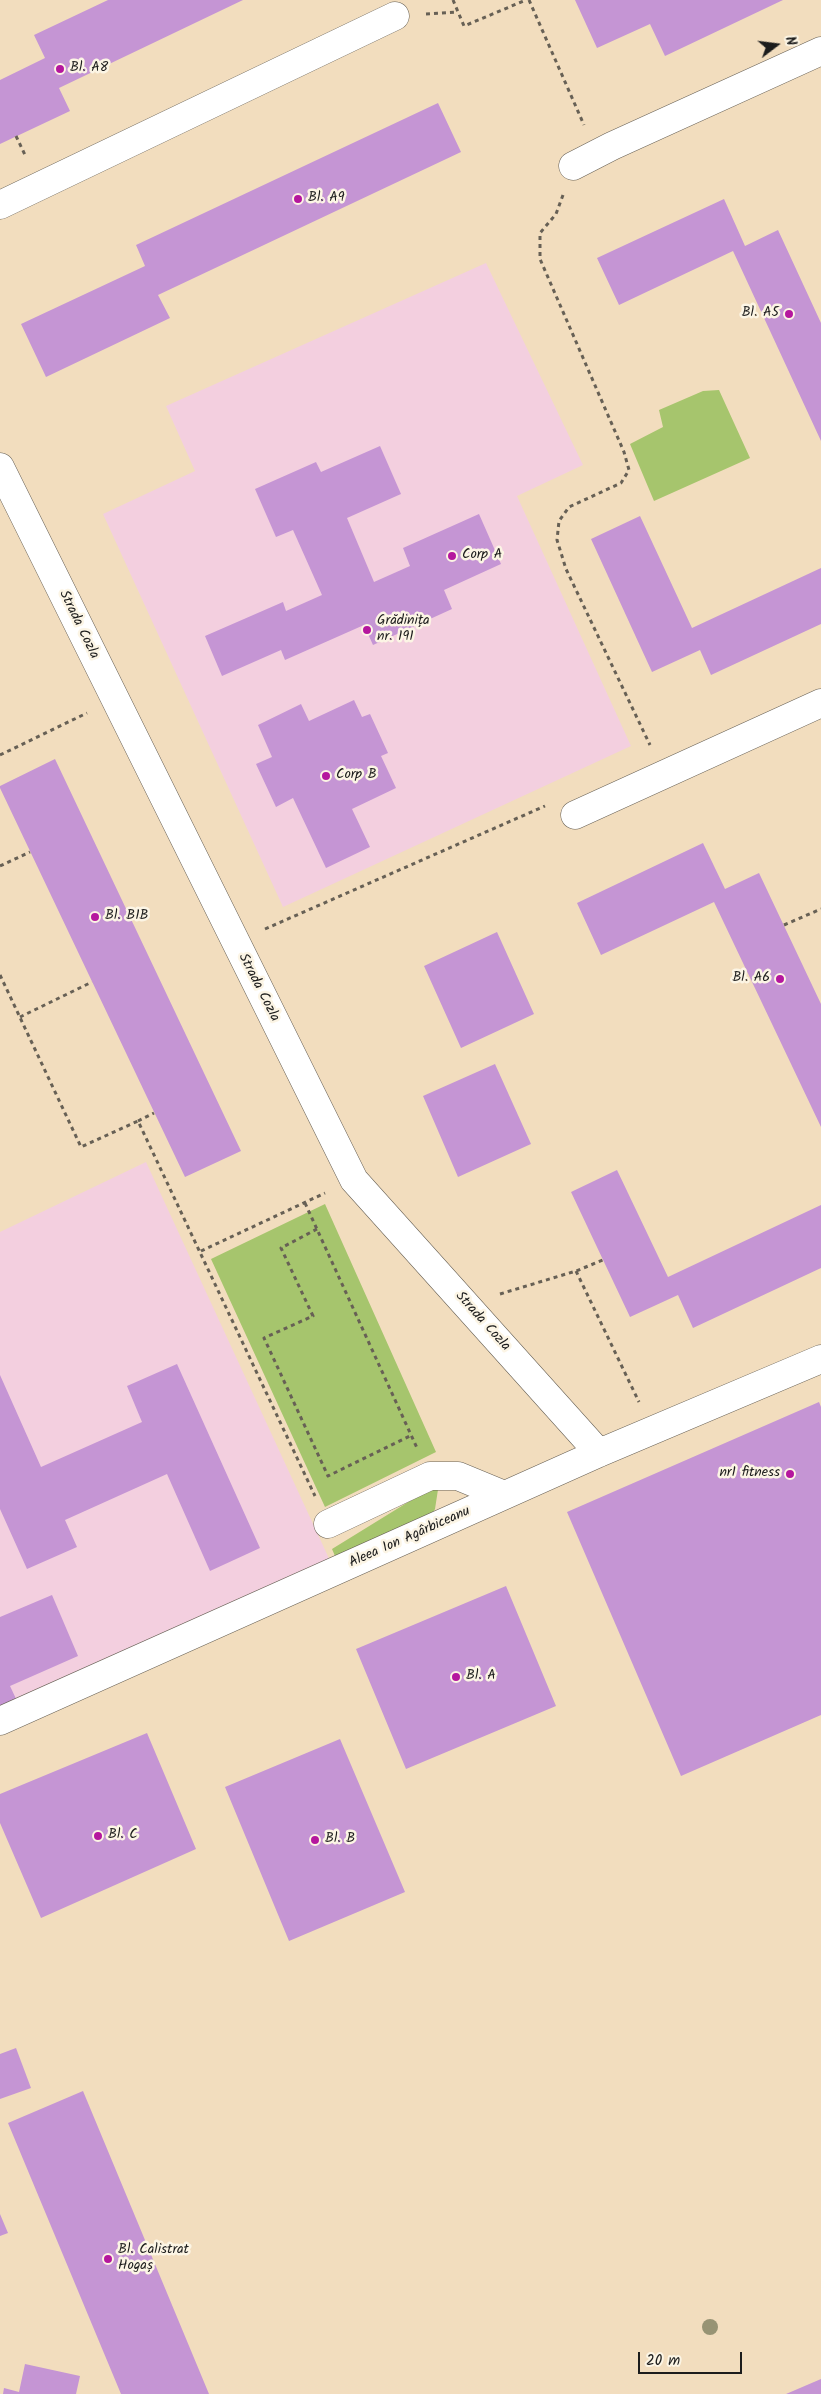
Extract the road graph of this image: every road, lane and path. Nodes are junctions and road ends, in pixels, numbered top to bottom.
1 (453, 0) edge
2 (526, 0) edge
3 (530, 0) edge
4 (395, 16) dead end
5 (821, 50) edge
6 (612, 146) junction
7 (573, 166) joint
8 (0, 205) edge
9 (0, 467) edge
10 (115, 700) junction
11 (821, 703) edge
12 (0, 754) edge
13 (664, 774) junction
14 (575, 815) joint
15 (30, 852) dead end
16 (0, 866) edge
17 (821, 909) edge
18 (784, 925) dead end
19 (235, 943) junction
20 (0, 975) edge
21 (92, 982) dead end
22 (20, 1017) junction
23 (154, 1113) dead end
24 (138, 1121) junction
25 (354, 1180) junction
26 (305, 1203) junction
27 (317, 1229) junction
28 (201, 1251) junction
29 (604, 1260) dead end
30 (576, 1271) junction
31 (466, 1304) junction
32 (821, 1359) edge
33 (652, 1430) junction
34 (412, 1435) junction
35 (599, 1453) junction
36 (430, 1476) junction
37 (504, 1495) junction
38 (328, 1524) joint
39 (0, 1721) edge

1 - 2 path
3 - 6 path
4 - 8 street
5 - 6 street
6 - 7 street
7 - 13 path
9 - 10 street, Strada Cozla
10 - 12 path
10 - 19 street, Strada Cozla
11 - 13 street
13 - 14 street
14 - 19 path
15 - 16 path
17 - 18 path
19 - 25 street, Strada Cozla
20 - 22 path
21 - 22 path
22 - 24 path
23 - 24 path
24 - 28 path
25 - 26 path
25 - 31 street, Strada Cozla
26 - 27 path
26 - 28 path
27 - 34 path
27 - 34 path
28 - 38 path
29 - 30 path
30 - 31 path
30 - 33 path
31 - 35 street, Strada Cozla
32 - 33 street, Aleea Ion Agârbiceanu
33 - 35 street, Aleea Ion Agârbiceanu
34 - 36 path
35 - 37 street, Aleea Ion Agârbiceanu
36 - 37 street
36 - 38 street
37 - 39 street, Aleea Ion Agârbiceanu

